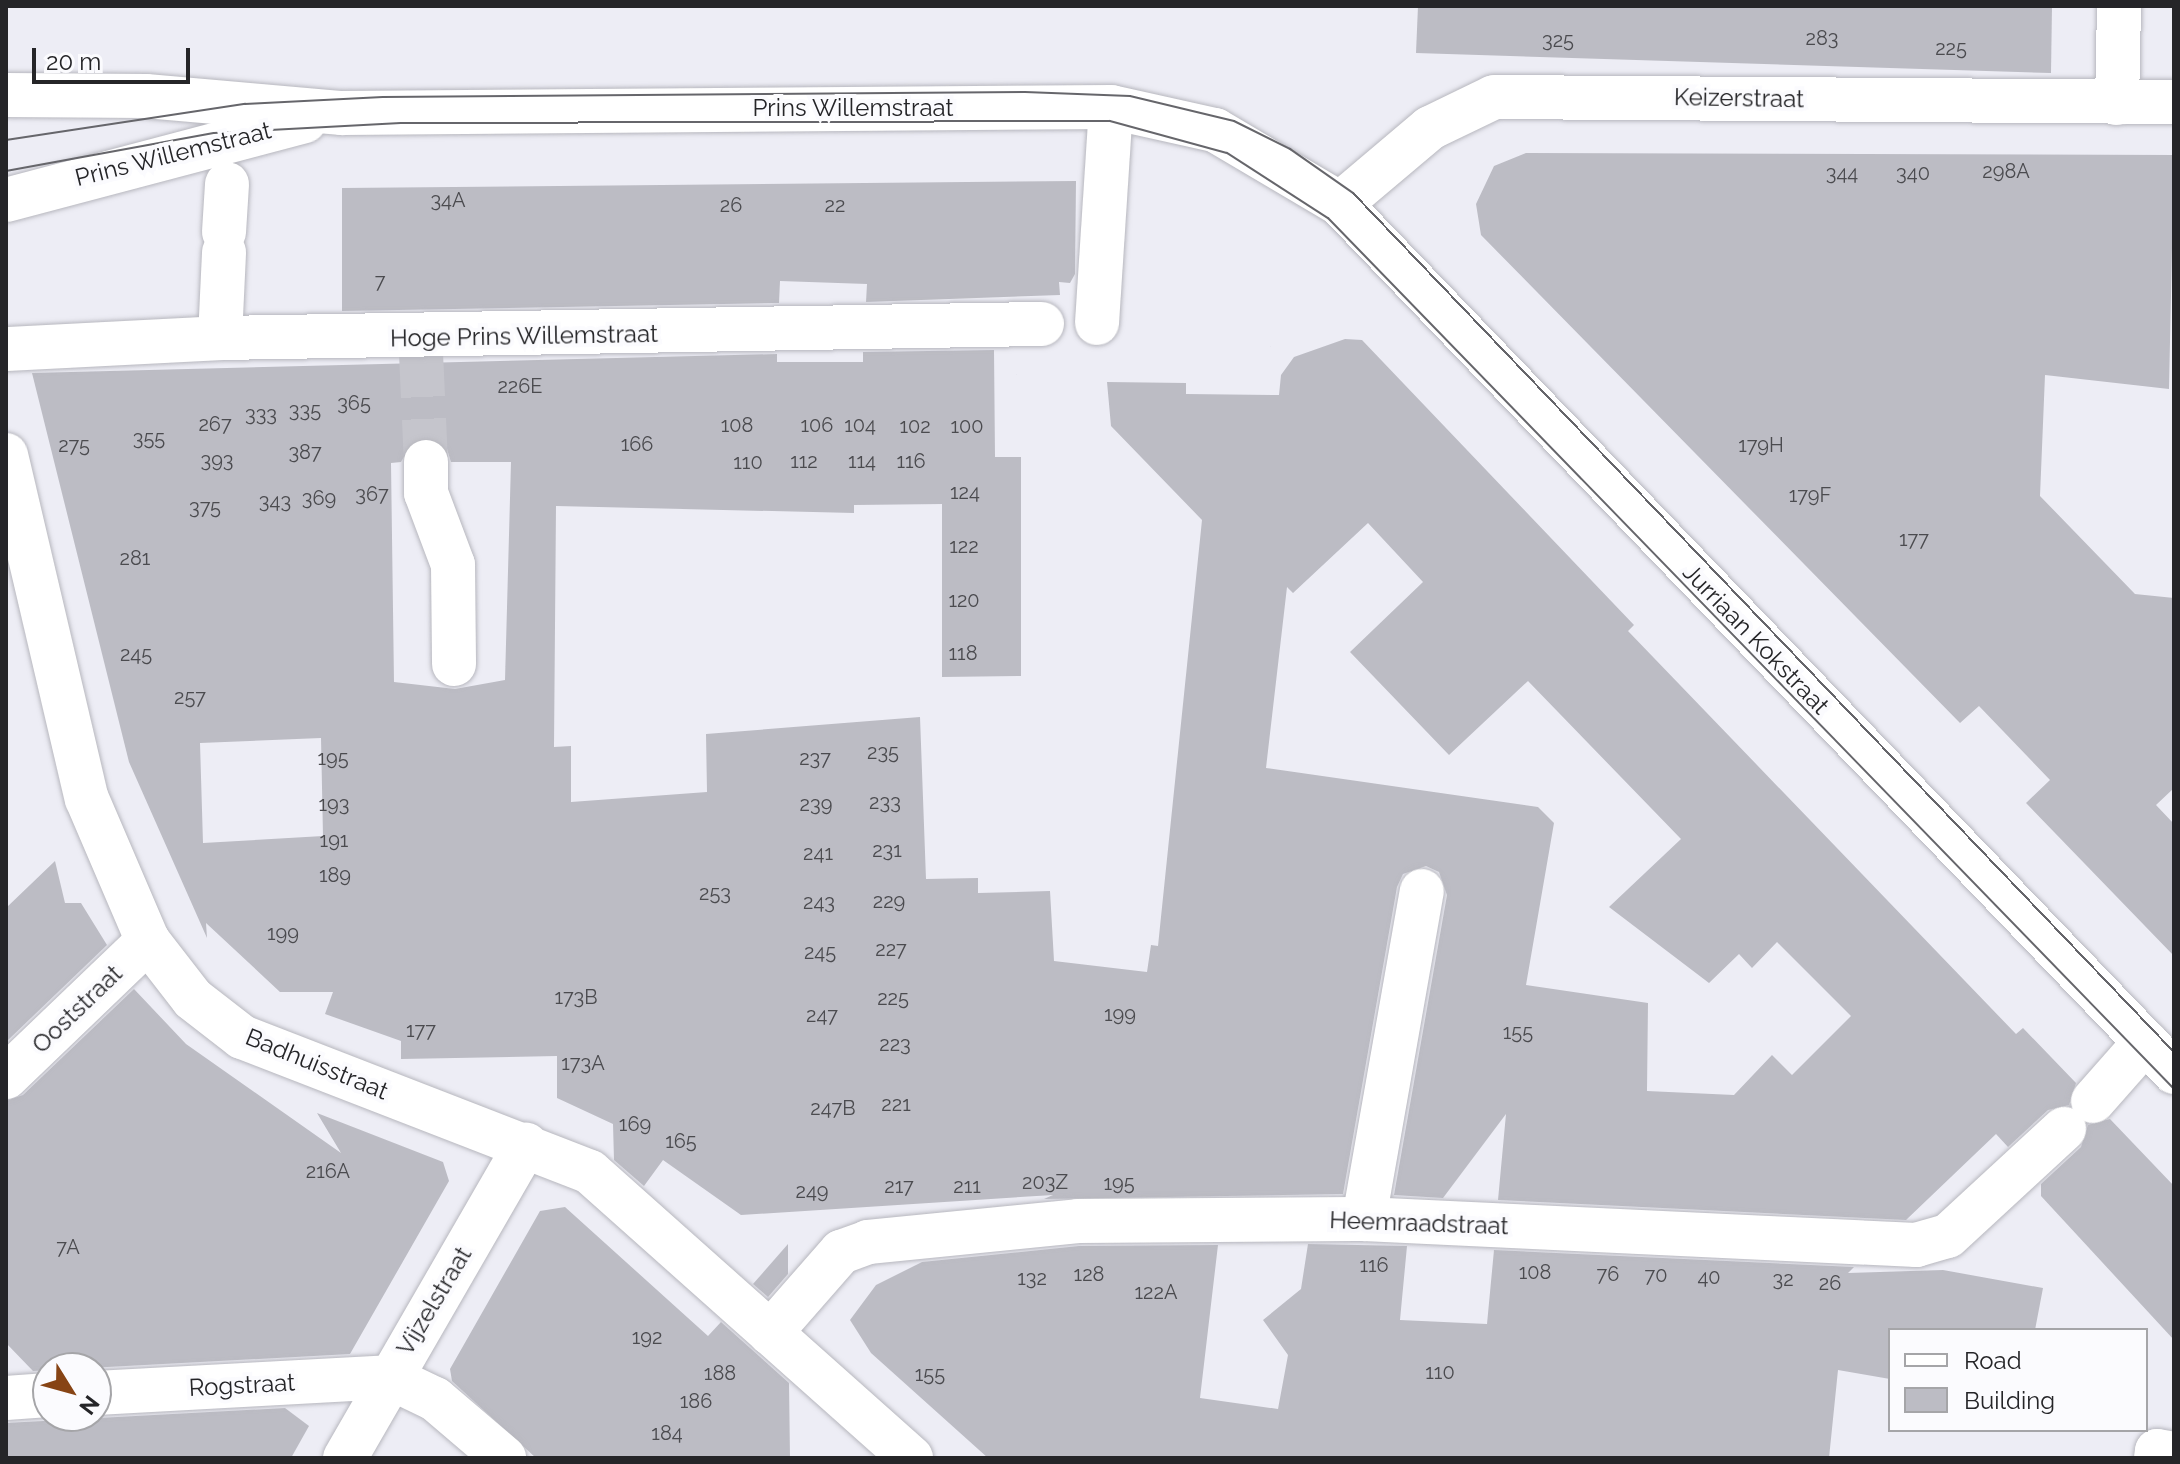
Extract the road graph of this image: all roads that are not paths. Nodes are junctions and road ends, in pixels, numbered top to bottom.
1 (2119, 6) edge
2 (6, 95) edge
3 (2174, 102) edge
4 (2117, 103) junction
5 (1111, 107) junction
6 (342, 113) junction
7 (227, 184) dead end
8 (6, 200) edge
9 (1340, 204) junction
10 (1097, 323) dead end
11 (1042, 324) dead end
12 (220, 338) junction
13 (6, 349) edge
14 (6, 455) edge
15 (426, 462) tunnel mouth
16 (454, 664) dead end
17 (1422, 891) dead end
18 (148, 941) junction
19 (2160, 1057) edge
20 (6, 1077) edge
21 (526, 1145) junction
22 (1364, 1219) junction
23 (770, 1333) junction
24 (389, 1377) junction
25 (112, 1392) edge
26 (32, 1396) edge
27 (6, 1398) edge
28 (2174, 1454) edge
29 (345, 1458) edge
30 (504, 1458) edge
31 (911, 1458) edge
32 (2156, 1458) edge

1 - 4 street
2 - 6 street, Prins Willemstraat
3 - 4 street, Keizerstraat
4 - 9 street, Keizerstraat
5 - 6 street, Prins Willemstraat
5 - 9 street, Prins Willemstraat
5 - 10 street
6 - 8 street, Prins Willemstraat
7 - 12 street
9 - 19 street, Jurriaan Kokstraat
11 - 12 street, Hoge Prins Willemstraat
12 - 13 street, Hoge Prins Willemstraat
14 - 18 street, Badhuisstraat
15 - 16 street
17 - 22 street
18 - 20 street, Ooststraat
18 - 21 street, Badhuisstraat
19 - 22 street, Heemraadstraat
21 - 23 street, Badhuisstraat
21 - 24 street, Vijzelstraat
22 - 23 street, Heemraadstraat
23 - 31 street, Badhuisstraat
24 - 25 street, Rogstraat
24 - 29 street, Vijzelstraat
24 - 30 street
26 - 27 street
28 - 32 street

